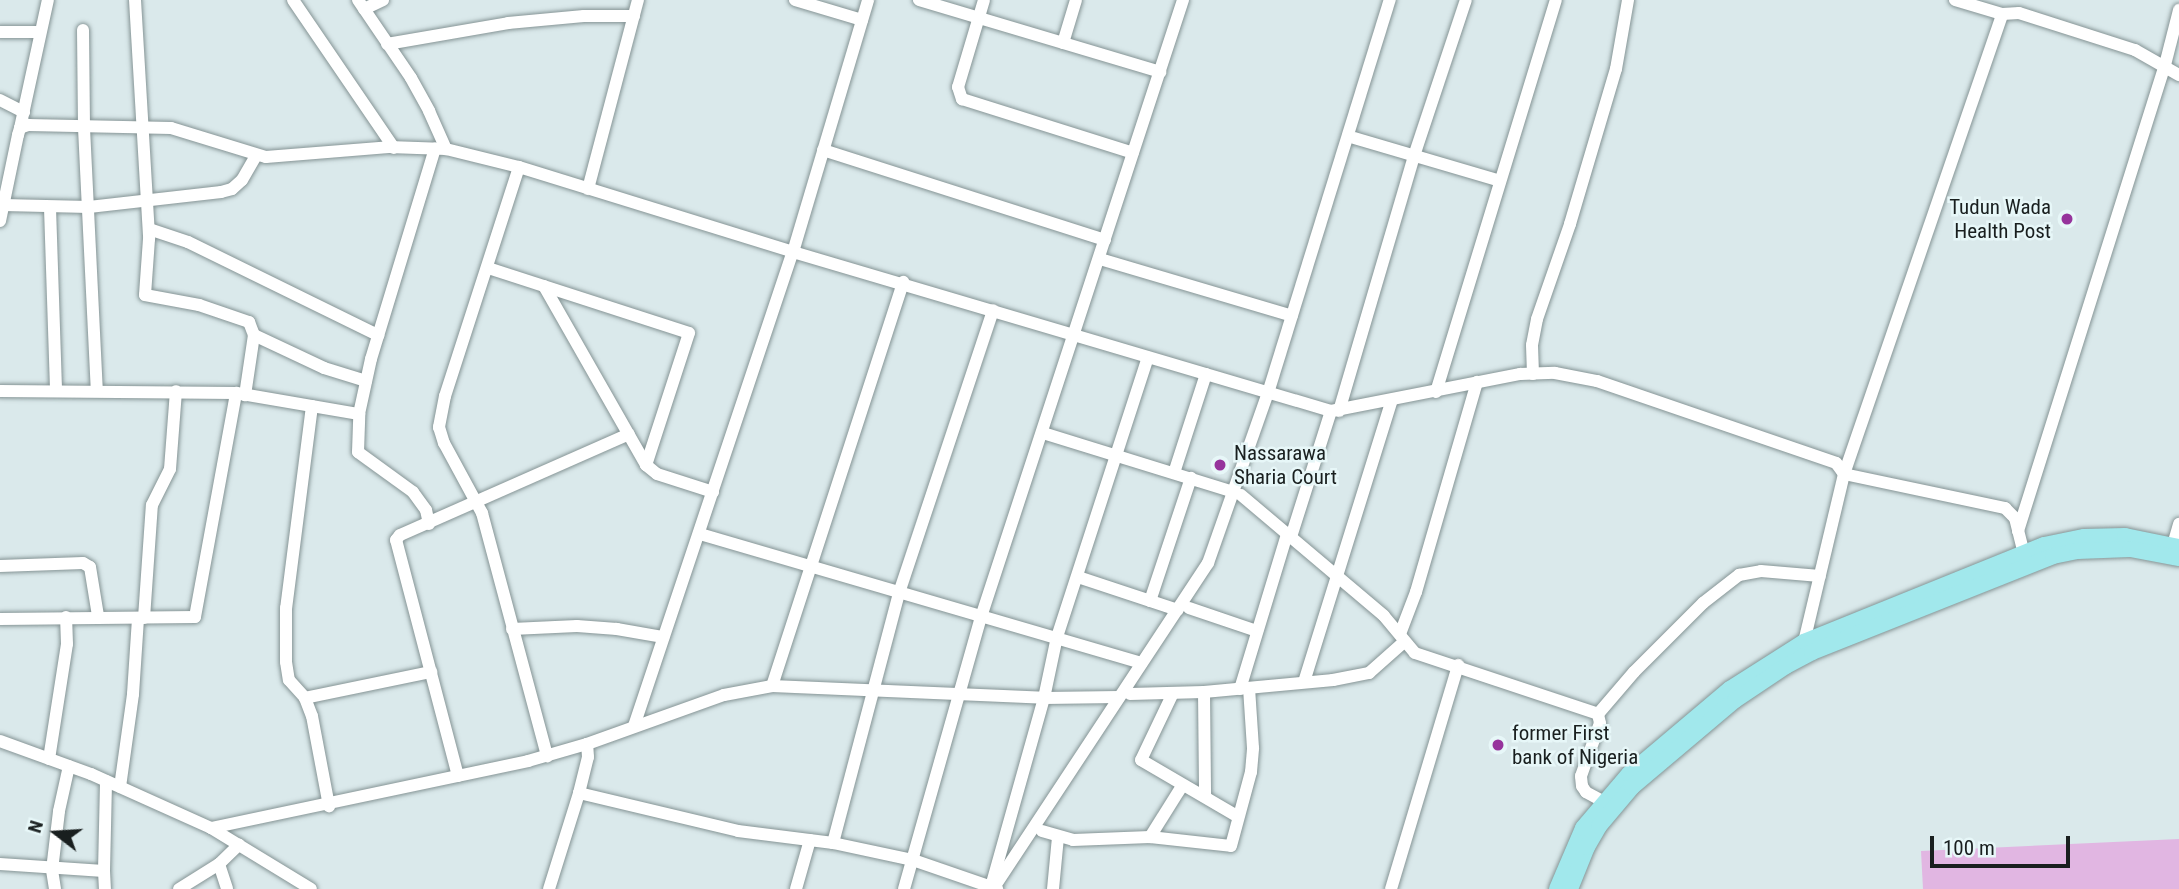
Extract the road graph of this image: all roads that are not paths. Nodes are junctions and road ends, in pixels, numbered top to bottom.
1 (48, 0) edge
2 (135, 0) edge
3 (293, 0) edge
4 (383, 0) edge
5 (638, 0) edge
6 (794, 0) edge
7 (868, 0) edge
8 (919, 0) edge
9 (984, 0) edge
10 (1076, 0) edge
11 (1182, 0) edge
12 (1390, 0) edge
13 (1398, 0) edge
14 (1465, 0) edge
15 (1556, 0) edge
16 (1628, 0) edge
17 (1955, 0) edge
18 (361, 5) edge
19 (2021, 6) edge
20 (2179, 10) edge
21 (2002, 14) junction
22 (634, 16) junction
23 (978, 18) junction
24 (862, 20) junction
25 (83, 30) dead end
26 (0, 32) edge
27 (40, 32) junction
28 (1063, 43) junction
29 (387, 44) junction
30 (2165, 65) junction
31 (1160, 72) junction
32 (2179, 75) edge
33 (0, 100) edge
34 (24, 111) junction
35 (141, 126) junction
36 (20, 128) junction
37 (84, 128) junction
38 (1354, 138) junction
39 (394, 148) junction
40 (440, 149) junction
41 (823, 150) junction
42 (1133, 153) junction
43 (256, 156) junction
44 (1414, 156) junction
45 (519, 167) junction
46 (1500, 181) junction
47 (588, 189) junction
48 (145, 201) junction
49 (89, 207) junction
50 (50, 208) junction
51 (1, 212) edge
52 (149, 229) junction
53 (1105, 240) junction
54 (793, 252) junction
55 (1100, 259) junction
56 (488, 268) junction
57 (903, 282) junction
58 (544, 286) junction
59 (993, 310) junction
60 (1292, 316) junction
61 (254, 335) junction
62 (378, 335) junction
63 (1075, 336) junction
64 (1149, 357) junction
65 (1206, 374) junction
66 (1533, 374) junction
67 (366, 382) junction
68 (1477, 382) junction
69 (0, 391) edge
70 (56, 391) junction
71 (97, 391) junction
72 (176, 391) junction
73 (1436, 392) junction
74 (240, 394) junction
75 (1271, 394) junction
76 (1391, 401) junction
77 (312, 406) junction
78 (1335, 411) junction
79 (359, 414) junction
80 (1043, 433) junction
81 (629, 434) junction
82 (1116, 455) junction
83 (646, 465) junction
84 (1174, 472) junction
85 (1844, 474) junction
86 (1191, 478) junction
87 (713, 492) junction
88 (1237, 493) junction
89 (477, 502) junction
90 (429, 524) junction
91 (2179, 524) edge
92 (701, 534) junction
93 (2017, 535) junction
94 (1289, 536) junction
95 (2177, 550) edge
96 (2024, 559) junction
97 (0, 566) edge
98 (811, 567) junction
99 (1339, 575) junction
100 (1820, 576) junction
101 (1077, 577) junction
102 (899, 593) junction
103 (1150, 601) junction
104 (1183, 609) junction
105 (98, 616) junction
106 (66, 617) junction
107 (981, 617) junction
108 (141, 618) junction
109 (0, 619) edge
110 (512, 629) junction
111 (1257, 631) junction
112 (663, 637) junction
113 (1057, 637) junction
114 (1402, 638) junction
115 (1804, 642) junction
116 (1142, 663) junction
117 (1458, 666) junction
118 (431, 672) junction
119 (1304, 682) junction
120 (772, 686) junction
121 (1245, 688) junction
122 (871, 690) junction
123 (1204, 692) junction
124 (1173, 693) junction
125 (960, 694) junction
126 (1124, 696) junction
127 (305, 698) junction
128 (1044, 698) junction
129 (1598, 714) junction
130 (634, 726) junction
131 (0, 741) edge
132 (587, 744) junction
133 (547, 756) junction
134 (49, 759) junction
135 (69, 766) junction
136 (458, 776) junction
137 (106, 781) junction
138 (1182, 786) junction
139 (120, 787) junction
140 (579, 793) junction
141 (1205, 796) junction
142 (1608, 804) junction
143 (329, 806) junction
144 (1237, 816) junction
145 (211, 828) junction
146 (1042, 831) junction
147 (1058, 837) junction
148 (1150, 837) junction
149 (810, 840) junction
150 (834, 843) junction
151 (239, 845) junction
152 (913, 860) junction
153 (0, 864) edge
154 (219, 864) junction
155 (52, 870) junction
156 (104, 871) junction
157 (995, 888) edge
158 (55, 889) edge
159 (105, 889) edge
160 (179, 889) edge
161 (227, 889) edge
162 (311, 889) edge
163 (549, 889) edge
164 (796, 889) edge
165 (904, 889) edge
166 (1053, 889) edge
167 (1391, 889) edge
168 (1557, 889) edge
169 (1570, 889) edge

1 - 27 street
2 - 35 street
3 - 39 street
4 - 18 street
5 - 22 street
6 - 24 street
7 - 24 street
8 - 23 street
9 - 23 street
10 - 28 street
11 - 31 street
12 - 60 street
13 - 38 street
14 - 44 street
15 - 46 street
16 - 66 street
17 - 21 street
18 - 29 street
19 - 21 street
19 - 30 street
20 - 30 street
21 - 85 street
22 - 29 street
22 - 47 street
23 - 28 street
23 - 42 street
24 - 41 street
25 - 37 street
26 - 27 street
27 - 34 street
28 - 31 street
29 - 40 street
30 - 32 street
30 - 93 street
31 - 42 street
33 - 34 street
34 - 36 street
35 - 37 street
35 - 43 street
35 - 48 street
36 - 37 street
36 - 51 street
37 - 49 street
38 - 44 street
38 - 75 street
39 - 40 street
39 - 43 street
40 - 45 street
40 - 62 street
41 - 53 street
41 - 54 street
42 - 53 street
43 - 48 street
44 - 46 street
44 - 78 street
45 - 47 street
45 - 56 street
46 - 73 street
47 - 54 street
48 - 49 street
48 - 52 street
49 - 50 street
49 - 71 street
50 - 51 street
50 - 70 street
52 - 61 street
52 - 62 street
53 - 55 street
54 - 57 street
54 - 87 street
55 - 60 street
55 - 63 street
56 - 58 street
56 - 89 street
57 - 59 street
57 - 98 street
58 - 81 street
58 - 83 street
59 - 63 street
59 - 102 street
60 - 75 street
61 - 67 street
61 - 74 street
62 - 67 street
63 - 64 street
63 - 80 street
64 - 65 street
64 - 82 street
65 - 75 street
65 - 84 street
66 - 68 street
66 - 85 street
67 - 79 street
68 - 73 street
68 - 114 street
69 - 70 street
70 - 71 street
71 - 72 street
72 - 74 street
72 - 108 street
73 - 76 street
74 - 77 street
74 - 108 street
75 - 78 street
75 - 88 street
76 - 78 street
76 - 99 street
77 - 79 street
77 - 127 street
78 - 94 street
79 - 90 street
80 - 82 street
80 - 107 street
81 - 83 street
81 - 89 street
82 - 84 street
82 - 101 street
83 - 87 street
84 - 86 street
85 - 93 street
85 - 100 street
86 - 88 street
86 - 103 street
87 - 92 street
88 - 94 street
88 - 104 street
89 - 90 street
89 - 110 street
90 - 118 street
91 - 95 street
92 - 98 street
92 - 112 street
93 - 96 street
94 - 99 street
94 - 111 street
95 - 96 main road
96 - 115 main road
96 - 142 main road
97 - 105 street
98 - 102 street
98 - 120 street
99 - 114 street
99 - 119 street
100 - 115 street
100 - 129 street
101 - 103 street
101 - 113 street
102 - 107 street
102 - 122 street
103 - 104 street
104 - 111 street
104 - 116 street
104 - 126 street
105 - 106 street
105 - 108 street
106 - 109 street
106 - 134 street
107 - 113 street
107 - 125 street
108 - 139 street
110 - 112 street
110 - 133 street
111 - 121 street
112 - 130 street
113 - 116 street
113 - 128 street
114 - 117 street
114 - 119 street
115 - 142 main road
116 - 126 street
117 - 129 street
117 - 167 street
118 - 127 street
118 - 136 street
119 - 121 street
120 - 122 street
120 - 130 street
121 - 123 street
121 - 144 street
122 - 125 street
122 - 150 street
123 - 124 street
123 - 141 street
124 - 126 street
124 - 138 street
125 - 128 street
125 - 152 street
126 - 128 street
126 - 146 street
126 - 157 street
127 - 143 street
128 - 157 street
129 - 142 street
130 - 132 street
131 - 134 street
132 - 133 street
132 - 140 street
133 - 136 street
134 - 135 street
135 - 137 street
135 - 155 street
136 - 143 street
137 - 139 street
137 - 156 street
138 - 141 street
138 - 148 street
139 - 145 street
140 - 149 street
140 - 163 street
141 - 144 street
142 - 168 main road
142 - 169 main road
143 - 145 street
144 - 148 street
145 - 151 street
146 - 147 street
146 - 157 street
147 - 148 street
147 - 166 street
149 - 150 street
149 - 164 street
150 - 152 street
151 - 154 street
151 - 162 street
152 - 157 street
152 - 165 street
153 - 155 street
154 - 160 street
154 - 161 street
155 - 156 street
155 - 158 street
156 - 159 street

